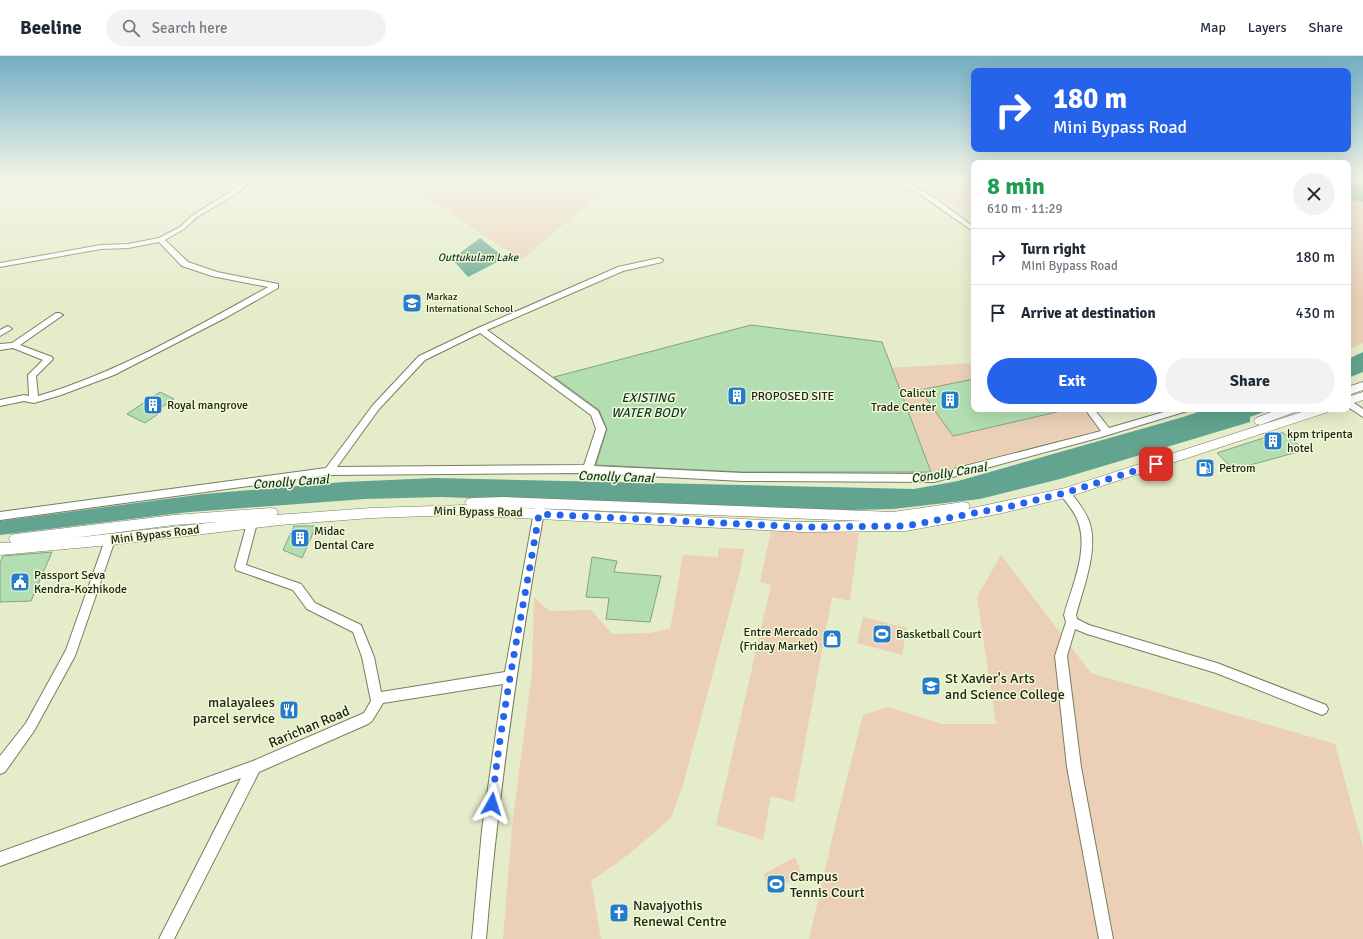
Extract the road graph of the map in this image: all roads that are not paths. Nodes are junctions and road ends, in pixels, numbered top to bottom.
1 (188, 222) edge
2 (161, 240) junction
3 (659, 260) dead end
4 (0, 265) edge
5 (59, 315) dead end
6 (8, 328) dead end
7 (481, 330) junction
8 (0, 333) edge
9 (14, 345) junction
10 (0, 347) edge
11 (1363, 386) edge
12 (1351, 390) edge
13 (1363, 396) edge
14 (34, 400) junction
15 (1351, 401) edge
16 (0, 403) edge
17 (1351, 404) edge
18 (1091, 412) edge
19 (1174, 412) edge
20 (1283, 412) edge
21 (1315, 412) edge
22 (1363, 414) edge
23 (1107, 432) junction
24 (588, 469) junction
25 (329, 471) junction
26 (1065, 493) junction
27 (540, 509) junction
28 (0, 516) edge
29 (252, 524) junction
30 (110, 540) junction
31 (0, 541) edge
32 (0, 549) edge
33 (1072, 622) junction
34 (510, 678) junction
35 (377, 698) junction
36 (1322, 709) dead end
37 (0, 767) edge
38 (254, 767) junction
39 (0, 859) edge
40 (166, 939) edge
41 (479, 939) edge
42 (1106, 939) edge

1 - 2 street
2 - 4 street
2 - 14 street
3 - 7 street
5 - 9 street
6 - 8 street
7 - 24 street
7 - 25 street
9 - 10 street
9 - 14 street
11 - 12 main road
13 - 15 main road
14 - 16 street
17 - 22 street
18 - 23 street
19 - 23 street
20 - 27 main road, Mini Bypass Road
21 - 26 main road, Mini Bypass Road
23 - 24 street
24 - 25 street
25 - 28 street
26 - 27 main road, Mini Bypass Road
26 - 33 street
27 - 29 main road, Mini Bypass Road
27 - 31 main road, Mini Bypass Road
27 - 34 street
29 - 30 main road, Mini Bypass Road
29 - 35 street
30 - 32 main road, Mini Bypass Road
30 - 37 street
33 - 36 street
33 - 42 street
34 - 35 street
34 - 41 street
35 - 38 street, Rarichan Road
38 - 39 street, Rarichan Road
38 - 40 street

